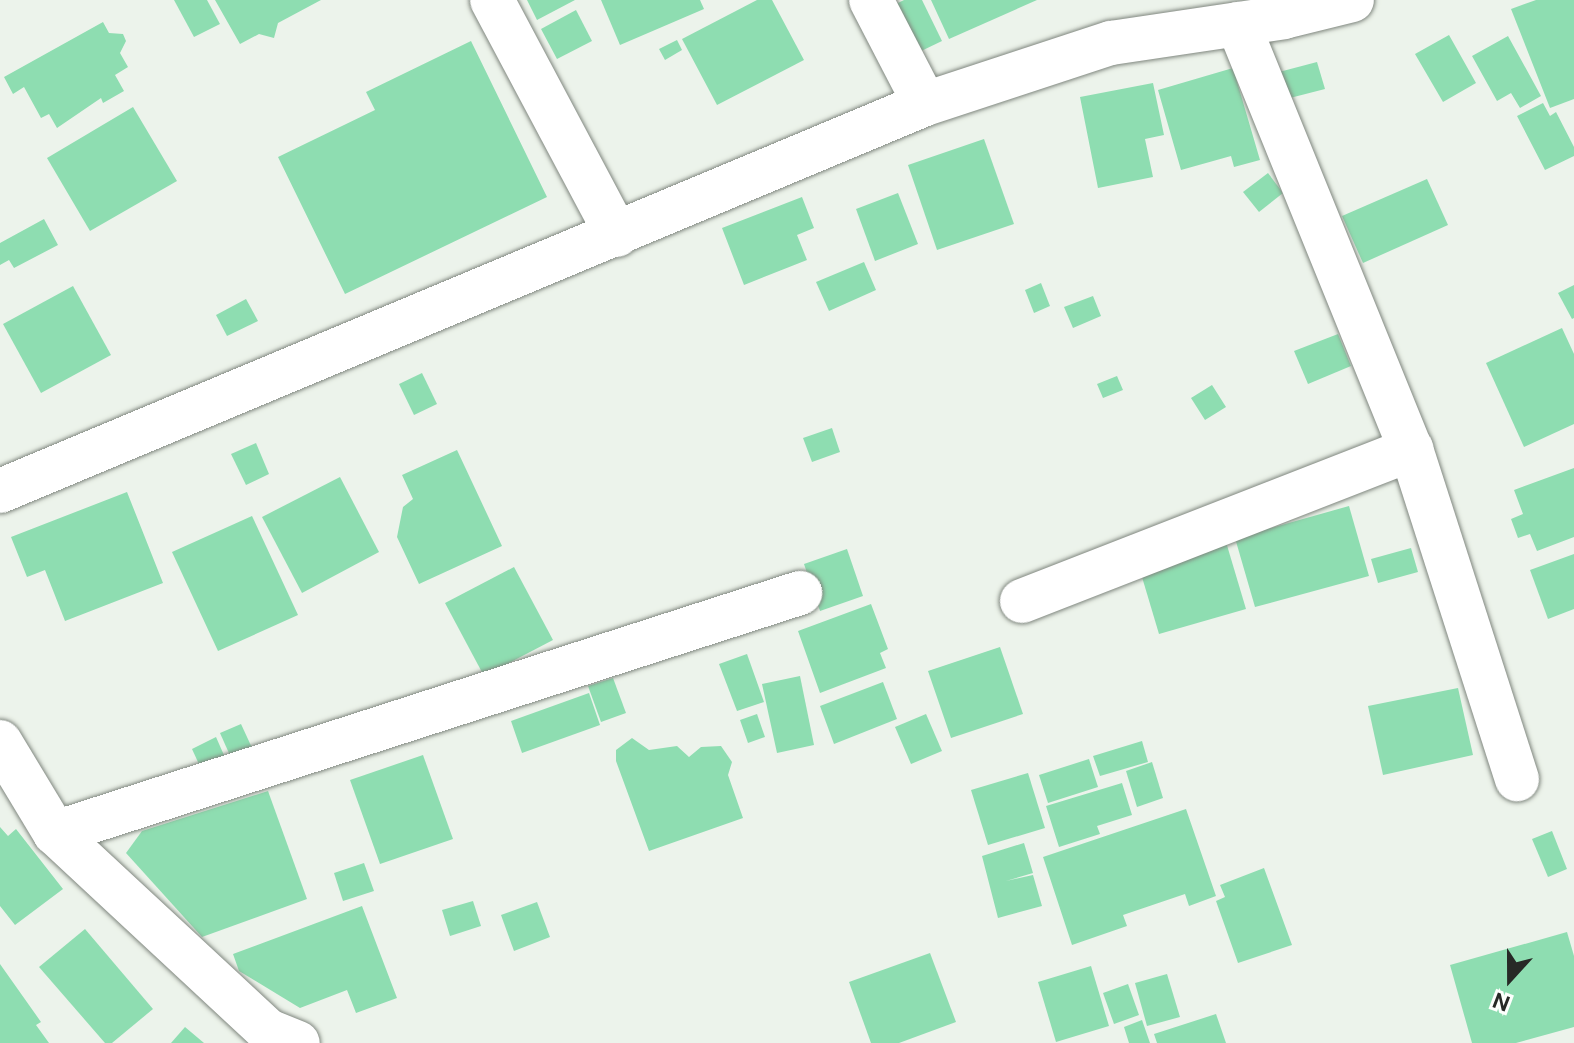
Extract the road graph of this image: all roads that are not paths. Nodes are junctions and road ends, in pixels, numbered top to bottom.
1 (492, 0) edge
2 (871, 0) edge
3 (1352, 0) edge
4 (1238, 24) junction
5 (925, 104) junction
6 (617, 235) junction
7 (1411, 449) junction
8 (0, 491) edge
9 (800, 593) dead end
10 (1022, 601) dead end
11 (0, 742) edge
12 (1517, 779) dead end
13 (55, 833) junction
14 (298, 1043) edge

1 - 6 street
2 - 5 street
3 - 4 street
4 - 5 street
4 - 7 street
5 - 6 street
6 - 8 street
7 - 10 street
7 - 12 street
9 - 13 street
11 - 13 street
13 - 14 street

